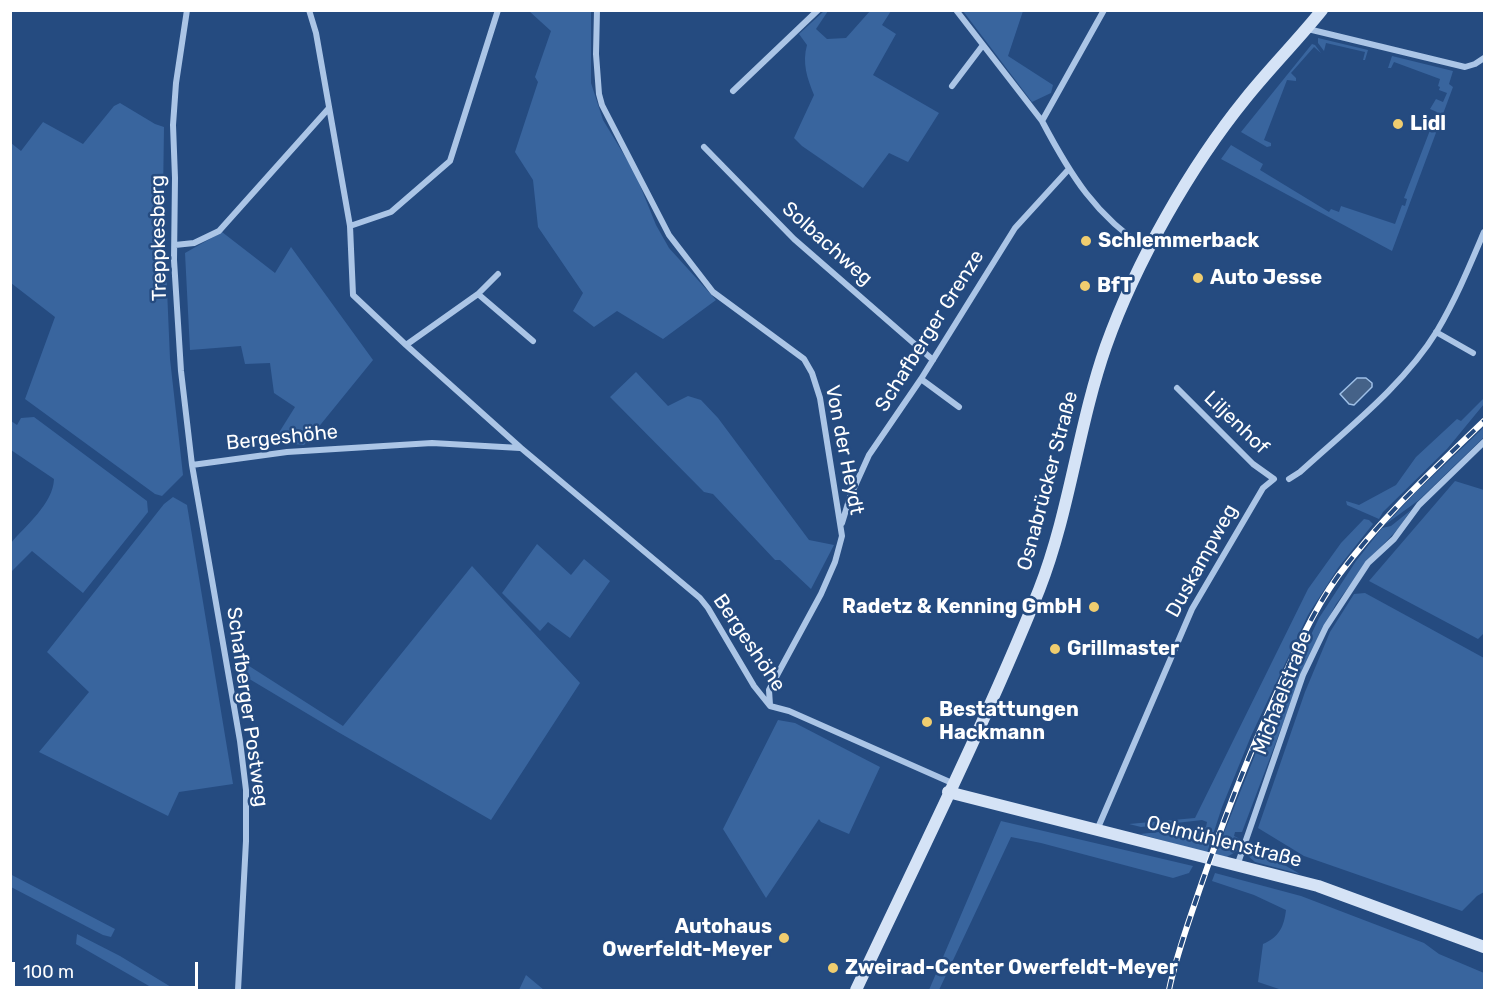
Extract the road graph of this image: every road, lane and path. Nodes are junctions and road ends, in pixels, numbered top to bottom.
1 (188, 10) edge
2 (309, 10) edge
3 (498, 10) edge
4 (597, 10) edge
5 (818, 10) edge
6 (956, 10) edge
7 (1104, 10) edge
8 (1322, 10) edge
9 (1307, 28) junction
10 (982, 45) junction
11 (1485, 58) edge
12 (952, 86) dead end
13 (733, 91) dead end
14 (329, 108) junction
15 (1042, 121) junction
16 (704, 147) dead end
17 (1068, 170) junction
18 (350, 226) junction
19 (1485, 232) edge
20 (175, 245) junction
21 (1148, 250) junction
22 (498, 274) dead end
23 (478, 294) junction
24 (1436, 332) junction
25 (533, 341) dead end
26 (406, 345) junction
27 (1473, 353) dead end
28 (933, 360) junction
29 (921, 379) junction
30 (1177, 388) dead end
31 (959, 407) dead end
32 (1485, 442) edge
33 (521, 448) junction
34 (192, 465) junction
35 (1274, 479) joint
36 (1289, 479) dead end
37 (842, 525) junction
38 (770, 706) junction
39 (950, 788) junction
40 (1096, 830) junction
41 (1237, 866) junction
42 (1485, 947) edge
43 (238, 990) edge
44 (856, 990) edge

1 - 20 street, Treppkesberg
2 - 14 street, Bergeshöhe
3 - 18 street
4 - 37 street, Von der Heydt
5 - 13 street
6 - 10 street
7 - 15 street
8 - 9 main road, Osnabrücker Straße
9 - 11 street
9 - 21 main road, Osnabrücker Straße
10 - 12 street
10 - 15 street
14 - 18 street, Bergeshöhe
14 - 20 street
15 - 17 street
16 - 28 street, Solbachweg
17 - 21 street
17 - 28 street, Schafberger Grenze
18 - 26 street, Bergeshöhe
19 - 24 street
20 - 34 street, Treppkesberg
21 - 39 main road, Osnabrücker Straße
22 - 23 street
23 - 25 street
23 - 26 street
24 - 27 street
24 - 36 street
26 - 33 street, Bergeshöhe
28 - 29 street, Schafberger Grenze
29 - 31 street
29 - 37 street, Schafberger Grenze
30 - 35 street, Liljenhof
32 - 41 street, Michaelstraße
33 - 34 street, Bergeshöhe
33 - 38 street, Bergeshöhe
34 - 43 street, Schafberger Postweg
35 - 40 street, Duskampweg
37 - 38 street, Von der Heydt
38 - 39 street, Bergeshöhe
39 - 40 main road, Oelmühlenstraße
39 - 44 main road, Osnabrücker Straße
40 - 41 main road, Oelmühlenstraße
41 - 42 main road, Oelmühlenstraße

